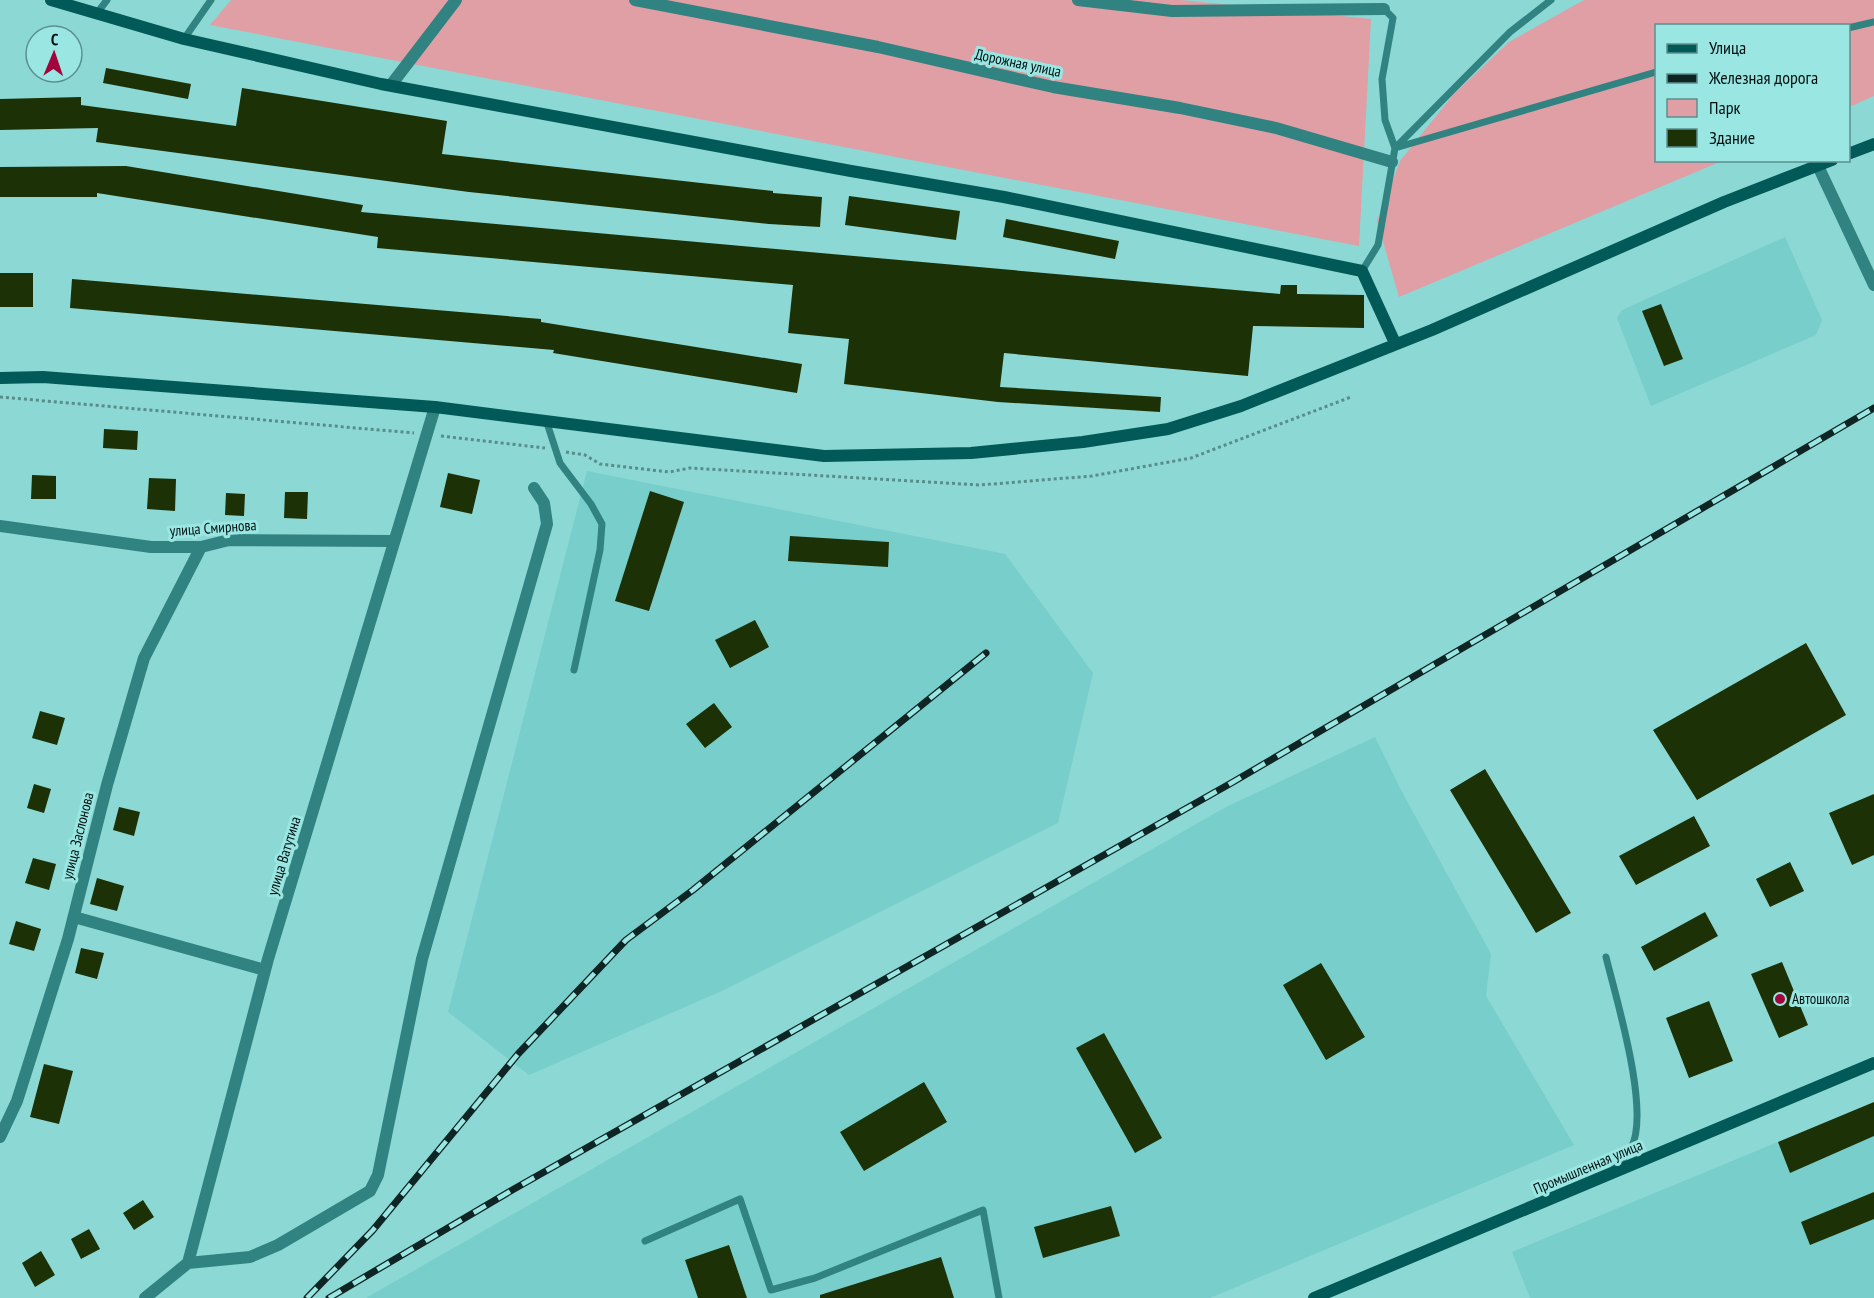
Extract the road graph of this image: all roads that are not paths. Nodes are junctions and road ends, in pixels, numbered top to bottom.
1 (51, 0) edge
2 (107, 0) edge
3 (211, 0) edge
4 (456, 0) edge
5 (635, 0) edge
6 (1078, 0) edge
7 (1551, 0) edge
8 (1384, 9) joint
9 (97, 13) junction
10 (1874, 22) edge
11 (1850, 28) edge
12 (184, 39) junction
13 (1655, 72) edge
14 (391, 86) junction
15 (1874, 144) edge
16 (1395, 148) junction
17 (1850, 153) edge
18 (1392, 162) junction
19 (1827, 162) edge
20 (1818, 166) junction
21 (1362, 271) junction
22 (1874, 285) edge
23 (1395, 343) junction
24 (0, 378) edge
25 (435, 407) junction
26 (546, 420) junction
27 (534, 488) dead end
28 (0, 526) edge
29 (394, 541) junction
30 (201, 548) junction
31 (574, 670) dead end
32 (74, 917) junction
33 (1606, 957) dead end
34 (265, 970) junction
35 (1874, 1063) edge
36 (0, 1137) edge
37 (1610, 1174) junction
38 (645, 1241) dead end
39 (188, 1263) junction
40 (145, 1298) edge
41 (999, 1298) edge
42 (1314, 1298) edge

1 - 9 street
2 - 9 lane
3 - 12 lane
4 - 14 street
5 - 18 street, Дорожная улица
6 - 8 street
7 - 16 lane
8 - 16 lane
9 - 12 street
10 - 11 lane
12 - 14 street
13 - 16 lane
14 - 21 street
15 - 17 street
16 - 18 lane
18 - 21 lane
19 - 20 street
20 - 22 street
20 - 23 street
21 - 23 street
23 - 26 street
24 - 25 street
25 - 26 street
25 - 29 street, улица Ватутина
26 - 31 lane
27 - 39 street
28 - 30 street, улица Смирнова
29 - 30 street, улица Смирнова
29 - 34 street, улица Ватутина
30 - 32 street, улица Заслонова
32 - 34 street
32 - 36 street, улица Заслонова
33 - 37 lane
34 - 39 street, улица Ватутина
35 - 37 street, Промышленная улица
37 - 42 street, Промышленная улица
38 - 41 lane
39 - 40 street

